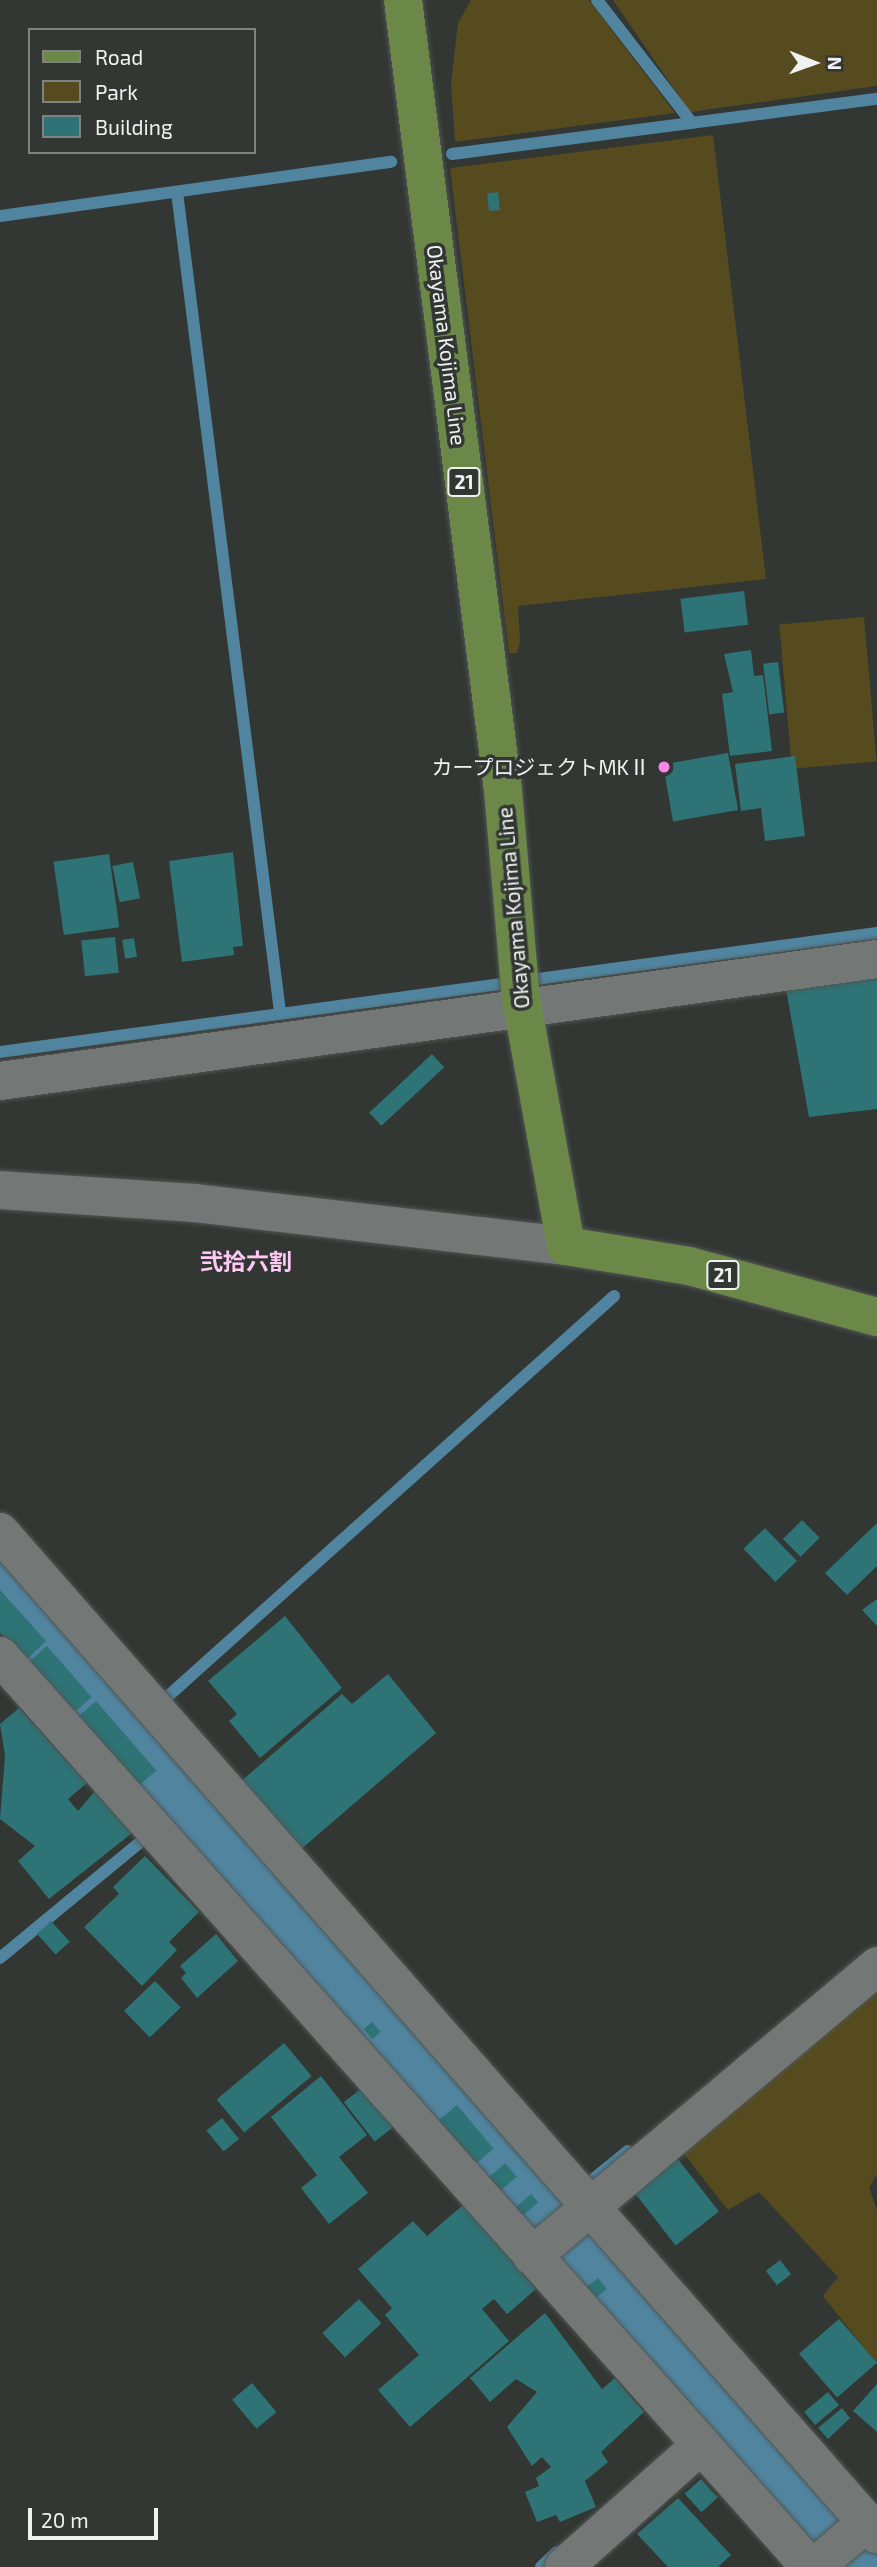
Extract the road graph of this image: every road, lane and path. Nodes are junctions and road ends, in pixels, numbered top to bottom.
1 (403, 0) edge
2 (877, 959) edge
3 (520, 991) junction
4 (0, 1081) edge
5 (0, 1190) edge
6 (566, 1245) junction
7 (877, 1317) edge
8 (0, 1532) edge
9 (0, 1656) edge
10 (877, 1966) edge
11 (568, 2216) junction
12 (701, 2445) junction
13 (843, 2545) edge
14 (564, 2567) edge

1 - 3 main road, Okayama Kojima Line / 21
2 - 3 street
3 - 4 street
3 - 6 main road, Okayama Kojima Line / 21
5 - 6 street
6 - 7 main road, 21
8 - 11 street
9 - 11 street
10 - 11 street
11 - 12 street
11 - 13 street
12 - 13 street
12 - 14 street

